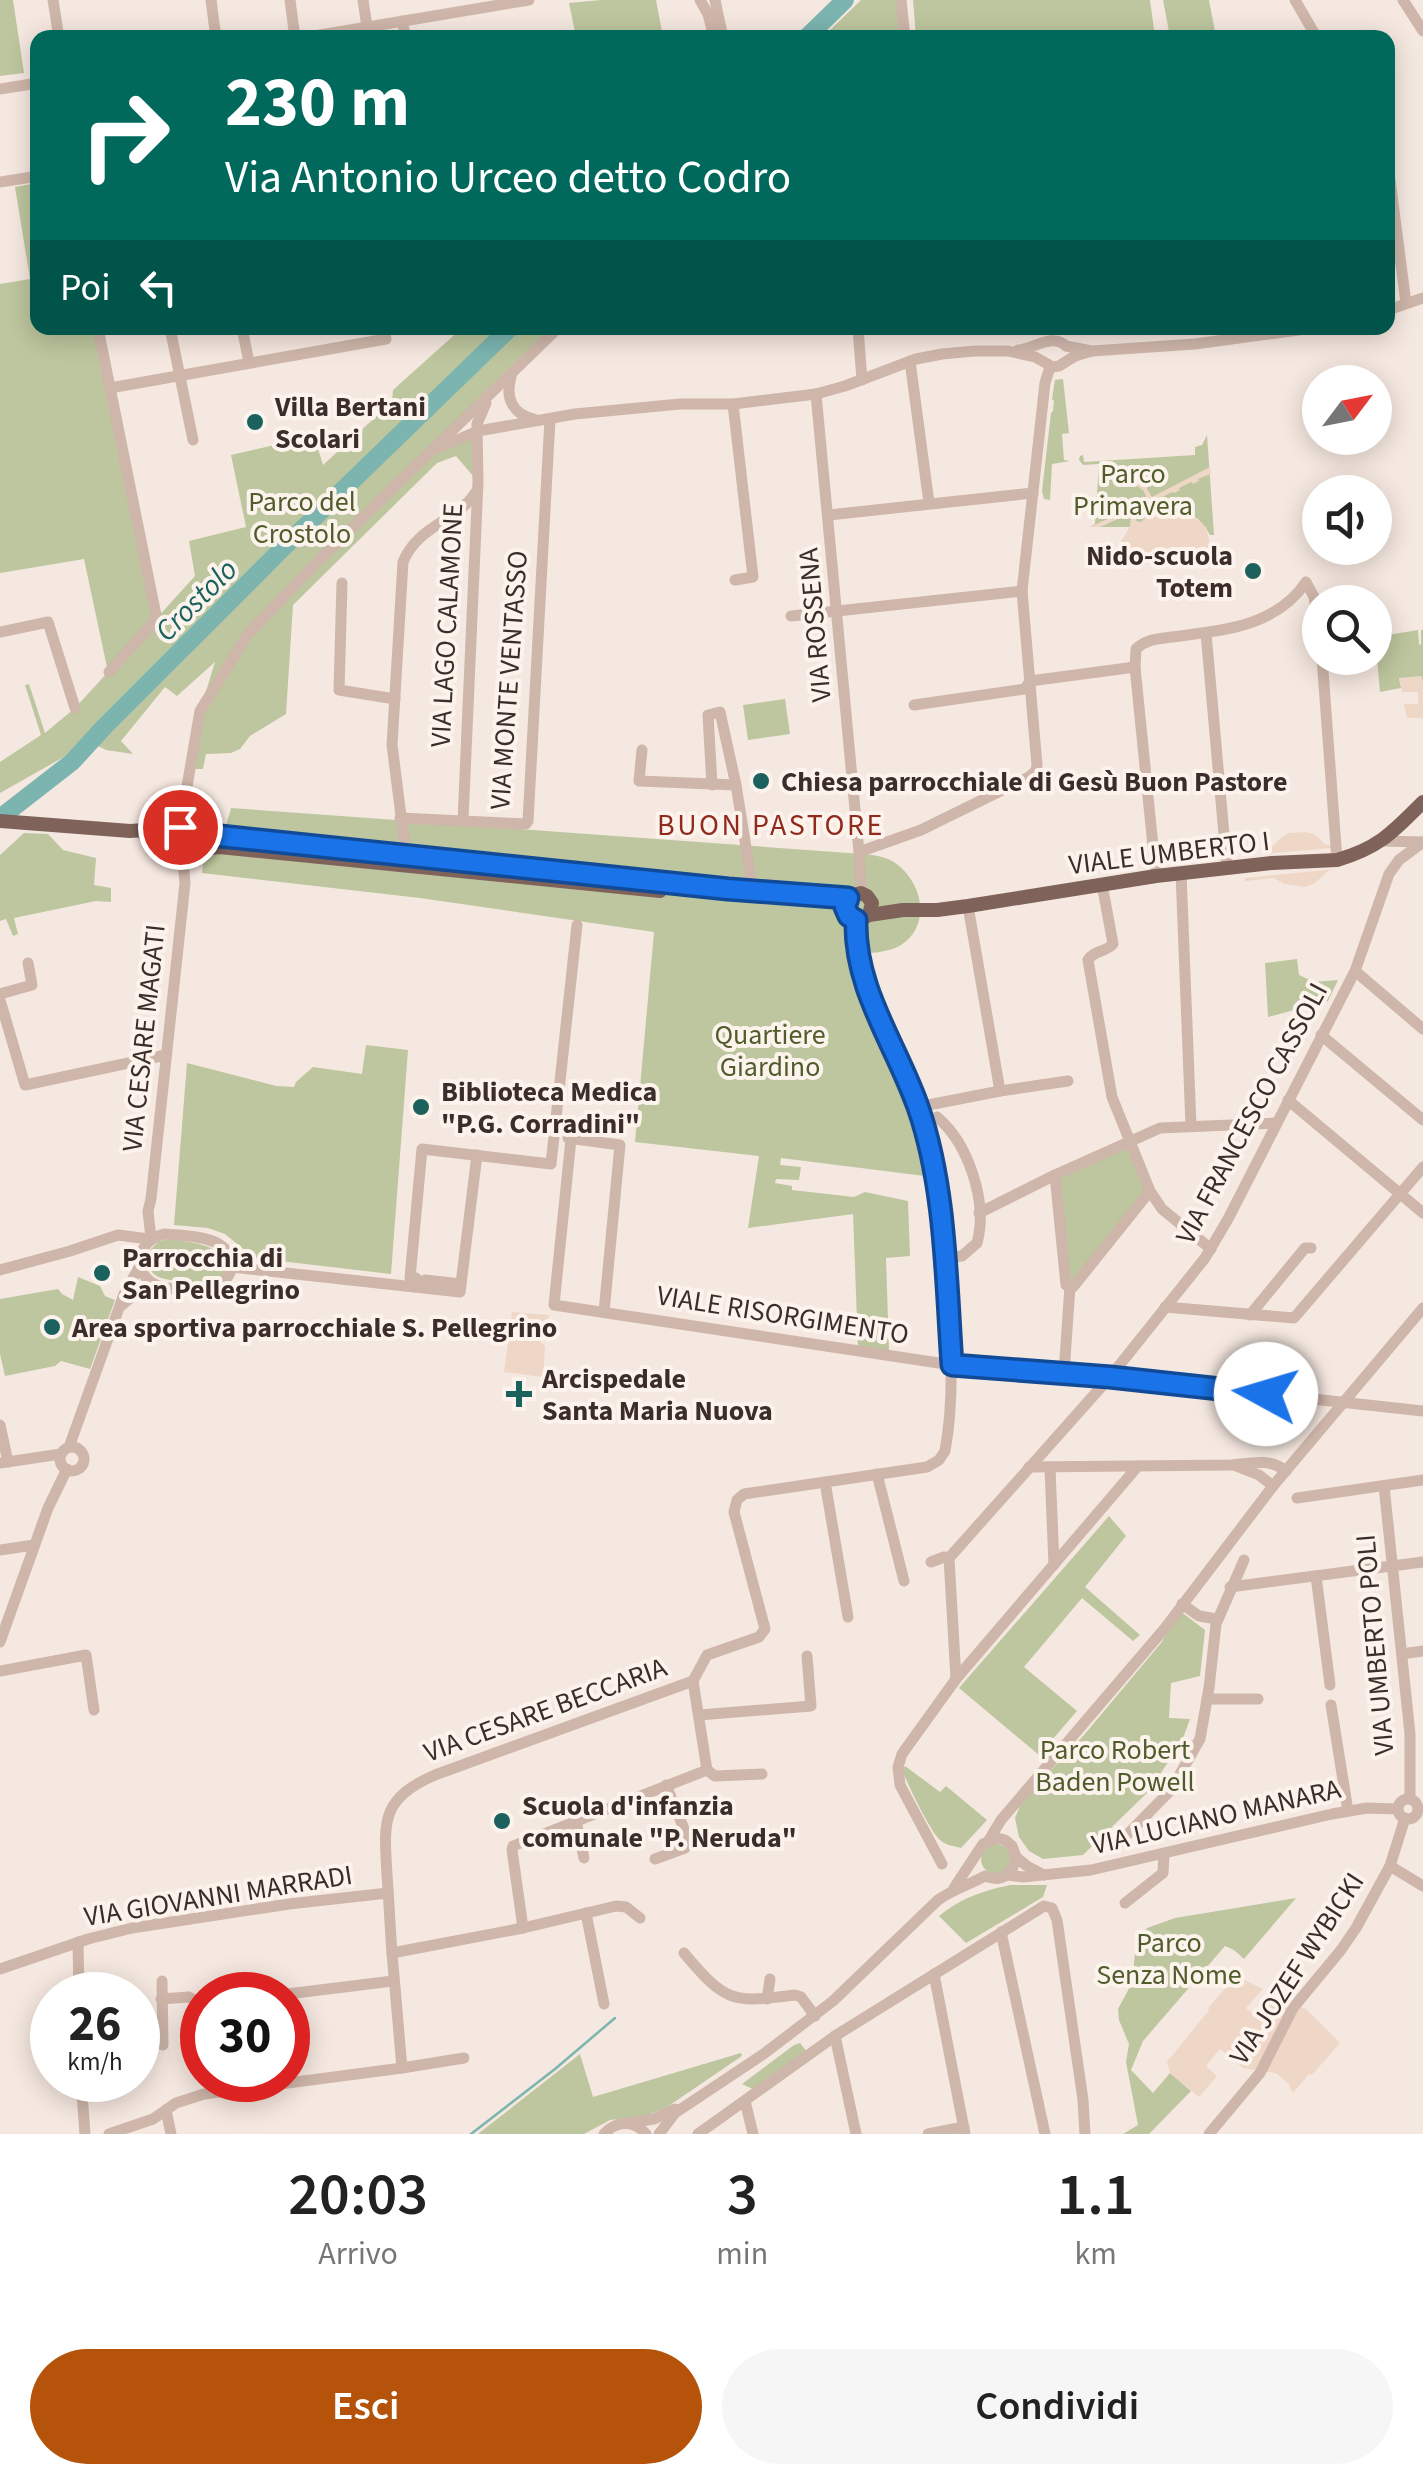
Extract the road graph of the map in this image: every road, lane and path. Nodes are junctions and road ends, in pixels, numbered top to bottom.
1 (54, 0) edge
2 (211, 0) edge
3 (290, 0) edge
4 (439, 0) edge
5 (529, 0) edge
6 (700, 0) edge
7 (715, 0) edge
8 (900, 0) edge
9 (1295, 0) edge
10 (1403, 0) edge
11 (364, 6) edge
12 (441, 14) junction
13 (402, 21) junction
14 (367, 27) junction
15 (58, 30) edge
16 (214, 30) edge
17 (296, 30) edge
18 (352, 30) edge
19 (404, 30) edge
20 (712, 30) edge
21 (721, 30) edge
22 (904, 30) edge
23 (1312, 30) edge
24 (1423, 31) edge
25 (30, 84) edge
26 (0, 89) edge
27 (30, 177) edge
28 (0, 182) edge
29 (1395, 220) edge
30 (1423, 298) edge
31 (1406, 304) junction
32 (1395, 308) edge
33 (99, 335) edge
34 (171, 335) edge
35 (243, 335) edge
36 (376, 335) edge
37 (551, 335) edge
38 (859, 335) edge
39 (1264, 335) edge
40 (1044, 344) junction
41 (1008, 352) junction
42 (1066, 353) junction
43 (249, 362) junction
44 (910, 362) junction
45 (1046, 364) junction
46 (512, 373) junction
47 (180, 376) junction
48 (862, 380) junction
49 (110, 388) junction
50 (490, 394) junction
51 (816, 394) junction
52 (733, 404) junction
53 (545, 420) junction
54 (478, 431) junction
55 (193, 440) dead end
56 (431, 451) junction
57 (478, 482) junction
58 (1033, 493) junction
59 (929, 504) junction
60 (829, 514) junction
61 (734, 580) dead end
62 (342, 584) dead end
63 (1022, 590) junction
64 (1302, 592) edge
65 (837, 610) junction
66 (791, 616) dead end
67 (0, 632) edge
68 (1206, 632) junction
69 (1135, 667) junction
70 (108, 672) dead end
71 (1323, 675) edge
72 (1030, 682) junction
73 (395, 699) junction
74 (914, 705) dead end
75 (74, 708) dead end
76 (642, 750) dead end
77 (712, 785) junction
78 (736, 785) junction
79 (188, 790) junction
80 (1423, 802) edge
81 (400, 818) junction
82 (0, 820) edge
83 (464, 820) junction
84 (179, 827) junction
85 (200, 828) junction
86 (130, 831) junction
87 (1383, 841) junction
88 (1423, 842) edge
89 (179, 847) junction
90 (200, 850) junction
91 (859, 852) junction
92 (406, 855) junction
93 (1337, 860) junction
94 (1227, 868) junction
95 (1181, 872) junction
96 (1156, 876) junction
97 (185, 883) junction
98 (1102, 884) junction
99 (753, 891) junction
100 (858, 906) junction
101 (968, 906) junction
102 (577, 925) dead end
103 (28, 963) dead end
104 (1355, 972) junction
105 (0, 997) edge
106 (1423, 1029) edge
107 (1321, 1035) junction
108 (166, 1055) junction
109 (1068, 1081) dead end
110 (1000, 1091) junction
111 (1288, 1100) junction
112 (918, 1107) junction
113 (938, 1118) dead end
114 (1423, 1120) edge
115 (1276, 1123) junction
116 (1191, 1126) junction
117 (554, 1136) junction
118 (571, 1139) junction
119 (1131, 1140) junction
120 (477, 1155) junction
121 (1423, 1168) edge
122 (1055, 1175) junction
123 (1150, 1191) junction
124 (1401, 1195) junction
125 (979, 1213) junction
126 (1423, 1213) edge
127 (126, 1234) junction
128 (154, 1237) junction
129 (1311, 1248) dead end
130 (1210, 1249) junction
131 (141, 1258) junction
132 (944, 1258) junction
133 (232, 1267) junction
134 (0, 1270) edge
135 (416, 1282) junction
136 (156, 1285) junction
137 (1070, 1286) junction
138 (1164, 1307) junction
139 (119, 1308) junction
140 (1423, 1308) edge
141 (604, 1312) junction
142 (1250, 1315) junction
143 (952, 1365) junction
144 (1064, 1373) junction
145 (1110, 1377) junction
146 (1343, 1402) junction
147 (1423, 1412) edge
148 (0, 1426) edge
149 (65, 1451) junction
150 (4, 1463) edge
151 (1232, 1465) junction
152 (1138, 1466) junction
153 (1029, 1468) junction
154 (1050, 1468) junction
155 (66, 1469) junction
156 (1286, 1470) junction
157 (878, 1474) junction
158 (1423, 1480) edge
159 (825, 1482) junction
160 (1273, 1486) junction
161 (1384, 1486) junction
162 (1296, 1498) dead end
163 (34, 1546) junction
164 (0, 1550) edge
165 (949, 1558) junction
166 (1244, 1560) dead end
167 (931, 1562) dead end
168 (1423, 1562) edge
169 (1054, 1564) junction
170 (1392, 1566) junction
171 (1316, 1576) junction
172 (904, 1581) dead end
173 (1230, 1588) junction
174 (1182, 1604) junction
175 (848, 1617) dead end
176 (1218, 1619) junction
177 (0, 1642) edge
178 (1423, 1651) edge
179 (1402, 1654) junction
180 (807, 1656) dead end
181 (0, 1671) edge
182 (956, 1679) junction
183 (693, 1681) junction
184 (1330, 1685) dead end
185 (1207, 1699) junction
186 (1258, 1699) dead end
187 (1331, 1705) dead end
188 (94, 1710) dead end
189 (699, 1715) junction
190 (707, 1770) junction
191 (762, 1774) dead end
192 (666, 1785) junction
193 (1416, 1801) edge
194 (1012, 1808) junction
195 (1348, 1811) junction
196 (1402, 1813) junction
197 (576, 1821) junction
198 (989, 1840) junction
199 (1117, 1845) dead end
200 (1014, 1851) junction
201 (1164, 1854) junction
202 (584, 1858) dead end
203 (975, 1858) junction
204 (655, 1860) dead end
205 (942, 1864) dead end
206 (1390, 1866) junction
207 (1008, 1875) junction
208 (985, 1876) junction
209 (1045, 1876) junction
210 (1423, 1886) edge
211 (954, 1888) junction
212 (388, 1893) junction
213 (1125, 1903) dead end
214 (586, 1913) junction
215 (640, 1918) dead end
216 (523, 1928) junction
217 (1001, 1932) junction
218 (78, 1942) junction
219 (392, 1953) junction
220 (684, 1953) dead end
221 (0, 1969) edge
222 (78, 1972) edge
223 (934, 1974) junction
224 (770, 1979) dead end
225 (162, 1981) dead end
226 (394, 1981) junction
227 (310, 1991) edge
228 (180, 1997) edge
229 (161, 1999) junction
230 (766, 1999) junction
231 (604, 2004) dead end
232 (815, 2016) junction
233 (800, 2027) junction
234 (835, 2036) junction
235 (162, 2045) dead end
236 (814, 2051) junction
237 (464, 2058) dead end
238 (402, 2068) junction
239 (745, 2100) junction
240 (82, 2102) edge
241 (688, 2104) junction
242 (166, 2110) junction
243 (628, 2123) junction
244 (964, 2131) edge
245 (603, 2133) edge
246 (84, 2134) edge
247 (109, 2134) edge
248 (170, 2134) edge
249 (646, 2134) edge
250 (659, 2134) edge
251 (698, 2134) edge
252 (752, 2134) edge
253 (856, 2134) edge
254 (928, 2134) edge
255 (1045, 2134) edge
256 (1084, 2134) edge
257 (1208, 2134) edge

1 - 15 street
2 - 16 street
3 - 17 street
4 - 12 street
5 - 12 street
6 - 20 street
7 - 21 street
8 - 22 street
9 - 23 street
10 - 24 street
11 - 14 street
12 - 13 street
13 - 14 street
13 - 19 street
14 - 18 street
25 - 26 street
27 - 28 street
29 - 31 street
30 - 31 street
31 - 32 street
33 - 49 street
34 - 47 street
35 - 43 street
36 - 43 street
37 - 46 street
38 - 48 street
39 - 42 street
40 - 41 street
40 - 42 street
40 - 45 street
41 - 44 street
41 - 45 street
42 - 45 street
43 - 47 street
44 - 48 street
44 - 59 street
45 - 58 street
46 - 50 street
46 - 53 street
47 - 49 street
47 - 55 street
48 - 51 street
49 - 70 street
50 - 54 street, VIA LAGO CALAMONE
50 - 56 street
51 - 52 street
51 - 60 street, VIA ROSSENA
52 - 53 street
52 - 61 street
53 - 54 street
53 - 83 street, VIA MONTE VENTASSO
54 - 56 street
54 - 57 street, VIA LAGO CALAMONE
56 - 79 street
57 - 73 street
57 - 83 street, VIA LAGO CALAMONE
58 - 59 street
58 - 63 street
59 - 60 street
60 - 65 street, VIA ROSSENA
62 - 73 street
63 - 65 street
63 - 72 street
64 - 68 street
65 - 66 street
65 - 91 street, VIA ROSSENA
67 - 75 street
68 - 69 street
68 - 94 street
69 - 72 street
69 - 96 street
71 - 93 street
72 - 74 street
72 - 91 street
73 - 81 street
76 - 77 street
77 - 78 street
77 - 78 street
78 - 99 street
79 - 84 street
79 - 85 street
80 - 87 main road, VIALE UMBERTO I
81 - 83 street, VIA MONTE VENTASSO
81 - 92 street
82 - 86 main road
84 - 85 main road, VIALE UMBERTO I
84 - 86 main road, VIALE UMBERTO I
84 - 89 main road
85 - 90 main road
85 - 92 main road, VIALE UMBERTO I
86 - 89 main road, VIALE UMBERTO I
87 - 88 street, VIA FRANCESCO CASSOLI
87 - 93 main road, VIALE UMBERTO I
88 - 104 street, VIA FRANCESCO CASSOLI
89 - 90 main road, VIALE UMBERTO I
89 - 97 street, VIA CESARE MAGATI
90 - 97 street, VIA CESARE MAGATI
90 - 100 main road, VIALE UMBERTO I
91 - 100 street, VIA ROSSENA
92 - 99 main road, VIALE UMBERTO I
93 - 94 main road, VIALE UMBERTO I
94 - 95 main road, VIALE UMBERTO I
95 - 96 main road, VIALE UMBERTO I
95 - 116 street
96 - 98 main road, VIALE UMBERTO I
97 - 108 street, VIA CESARE MAGATI
98 - 101 main road, VIALE UMBERTO I
98 - 119 street
99 - 100 main road, VIALE UMBERTO I
100 - 101 main road, VIALE UMBERTO I
100 - 112 street, VIA ROSSENA
101 - 110 street
102 - 117 street
103 - 105 street
104 - 106 street
104 - 107 street, VIA FRANCESCO CASSOLI
105 - 108 street
107 - 111 street, VIA FRANCESCO CASSOLI
107 - 114 street
108 - 128 street, VIA CESARE MAGATI
109 - 110 street
110 - 112 street
111 - 115 street, VIA FRANCESCO CASSOLI
111 - 124 street
112 - 132 street, VIA ROSSENA
113 - 125 street
115 - 116 street
115 - 130 street, VIA FRANCESCO CASSOLI
116 - 119 street
117 - 118 street
117 - 120 street
118 - 141 street
118 - 141 street, VIALE RISORGIMENTO
119 - 122 street
119 - 123 street
120 - 135 street
120 - 135 street
121 - 124 street
122 - 125 street
122 - 137 street
123 - 130 street
123 - 137 street
124 - 126 street
124 - 142 street
125 - 132 street
127 - 128 street
127 - 131 street
127 - 134 street
128 - 131 street
128 - 133 street
129 - 142 street
130 - 138 street, VIA FRANCESCO CASSOLI
131 - 136 street
131 - 139 street
132 - 143 street, VIA ROSSENA
133 - 135 street
133 - 136 street
136 - 139 street
137 - 144 street
138 - 142 street
138 - 145 street, VIA FRANCESCO CASSOLI
139 - 149 street
140 - 146 street
141 - 143 street, VIALE RISORGIMENTO
143 - 144 street, VIALE RISORGIMENTO
143 - 157 street, VIA ROSSENA
144 - 145 street, VIALE RISORGIMENTO
145 - 146 street, VIALE RISORGIMENTO
145 - 153 street, VIA FRANCESCO CASSOLI
146 - 147 street, VIALE RISORGIMENTO
146 - 156 street
148 - 150 street
149 - 150 street
149 - 155 street
149 - 155 street
151 - 152 street
151 - 156 street
151 - 160 street
152 - 154 street
152 - 169 street
153 - 154 street
153 - 165 street, VIA FRANCESCO CASSOLI
154 - 169 street
155 - 163 street
156 - 160 street
157 - 159 street
157 - 172 street
158 - 161 street
159 - 175 street
159 - 183 street
160 - 174 street
161 - 162 street
161 - 170 street, VIA UMBERTO POLI
163 - 164 street
163 - 177 street
165 - 167 street
165 - 182 street
166 - 173 street
168 - 170 street
169 - 182 street
170 - 171 street
170 - 179 street, VIA UMBERTO POLI
171 - 173 street
171 - 184 street
173 - 176 street
174 - 176 street
174 - 194 street
176 - 185 street
178 - 179 street
179 - 193 street, VIA UMBERTO POLI
180 - 189 street
181 - 188 street
182 - 205 street
183 - 189 street
183 - 212 street, VIA CESARE BECCARIA
185 - 186 street
185 - 199 street
187 - 195 street
189 - 190 street
190 - 191 street
190 - 192 street
192 - 197 street
192 - 204 street
193 - 196 street, VIA JOZEF WYBICKI
194 - 198 street
194 - 200 street
195 - 196 street, VIA LUCIANO MANARA
195 - 201 street, VIA LUCIANO MANARA
196 - 206 street, VIA JOZEF WYBICKI
197 - 202 street
197 - 216 street
198 - 200 street
198 - 203 street
200 - 207 street
200 - 209 street
201 - 209 street, VIA LUCIANO MANARA
201 - 213 street
203 - 208 street
203 - 211 street
206 - 210 street
206 - 257 street, VIA JOZEF WYBICKI
207 - 208 street
207 - 209 street, VIA LUCIANO MANARA
208 - 211 street
211 - 232 street
212 - 218 street, VIA GIOVANNI MARRADI
212 - 219 street, VIA CESARE BECCARIA
214 - 215 street
214 - 216 street
214 - 231 street
216 - 219 street
217 - 223 street
217 - 255 street
217 - 256 street
218 - 221 street, VIA GIOVANNI MARRADI
218 - 222 street
219 - 226 street, VIA CESARE BECCARIA
220 - 230 street
223 - 234 street
223 - 244 street
224 - 230 street
225 - 229 street
226 - 227 street
226 - 238 street, VIA CESARE BECCARIA
228 - 229 street
229 - 235 street
230 - 232 street
232 - 233 street
233 - 236 street
233 - 241 street
234 - 236 street
234 - 253 street
236 - 239 street
237 - 238 street
238 - 242 street
239 - 251 street
239 - 252 street
240 - 246 street
241 - 243 street
241 - 250 street
242 - 247 street
242 - 248 street
243 - 245 street
243 - 249 street
244 - 254 street

